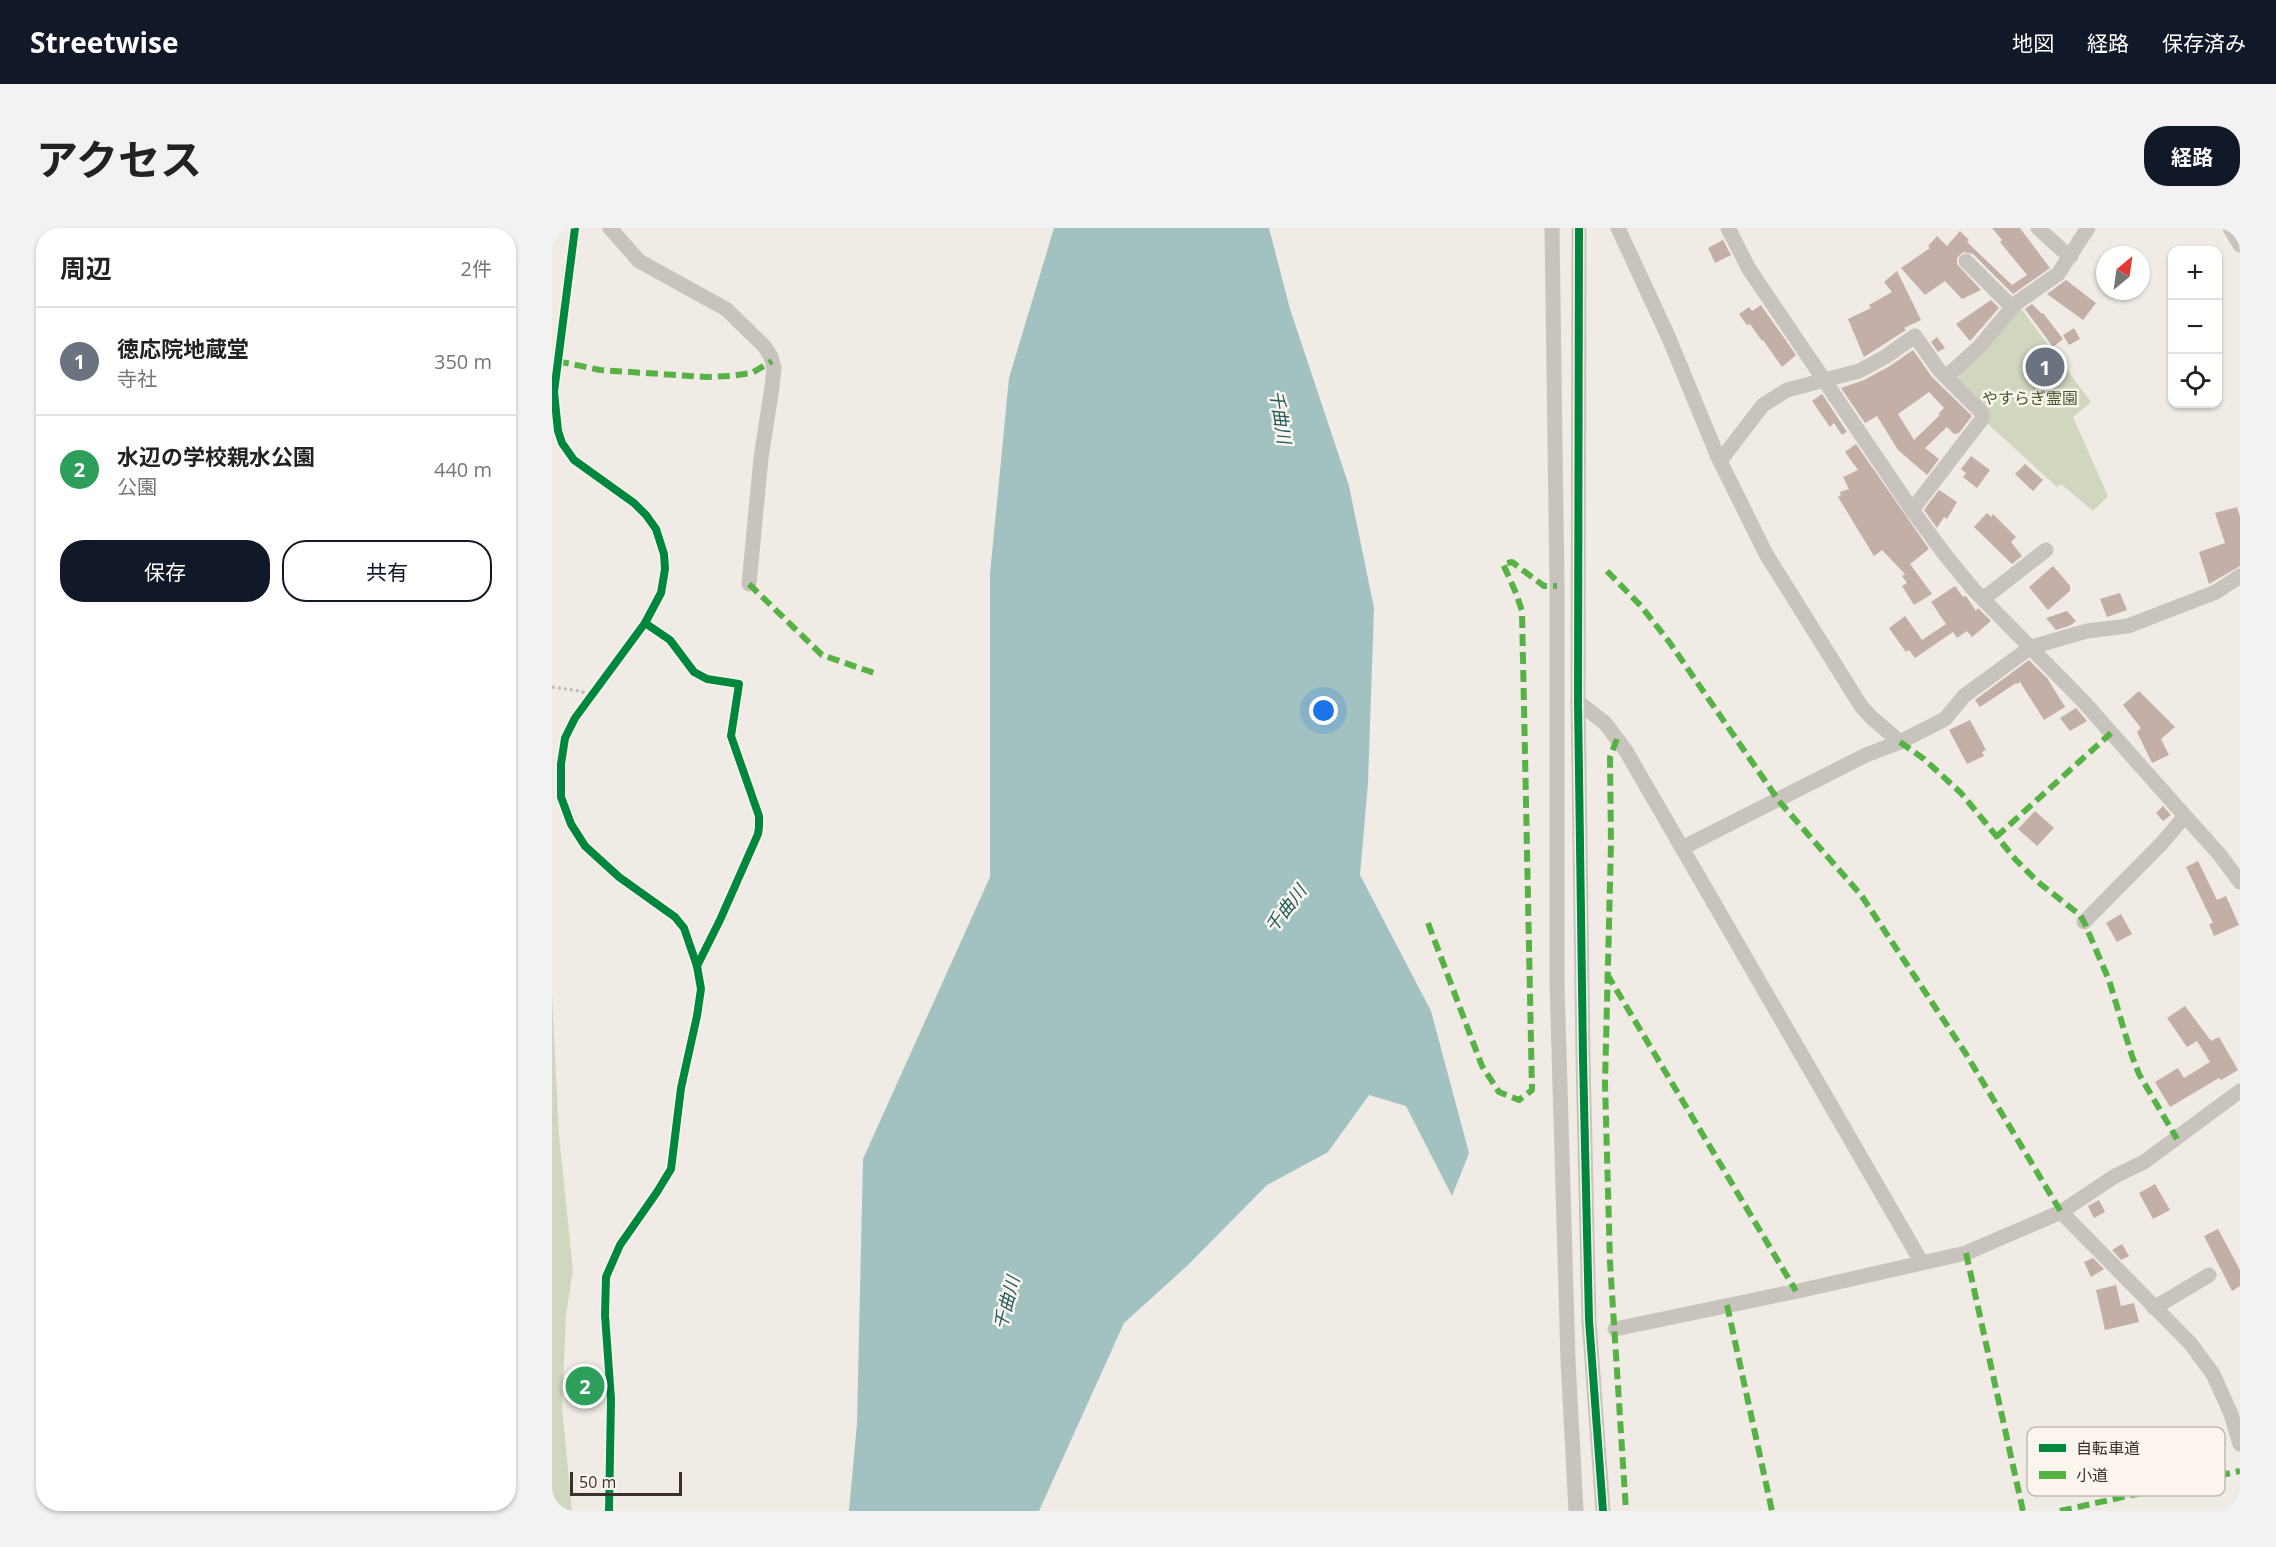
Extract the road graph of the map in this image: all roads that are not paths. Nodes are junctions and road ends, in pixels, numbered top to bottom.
1 (610, 228) edge
2 (1552, 228) edge
3 (1579, 228) edge
4 (1618, 228) edge
5 (1728, 228) edge
6 (2038, 228) edge
7 (2088, 228) edge
8 (2230, 228) edge
9 (2240, 245) edge
10 (2071, 256) junction
11 (1965, 261) dead end
12 (2012, 307) junction
13 (1946, 377) junction
14 (1824, 381) junction
15 (1720, 461) junction
16 (1912, 510) junction
17 (2046, 550) dead end
18 (2240, 576) edge
19 (749, 584) dead end
20 (1983, 599) junction
21 (2031, 647) junction
22 (1578, 702) junction
23 (1900, 742) junction
24 (2185, 816) junction
25 (1682, 848) junction
26 (2240, 882) edge
27 (2084, 922) dead end
28 (2240, 1091) edge
29 (2061, 1212) junction
30 (1922, 1263) junction
31 (2209, 1275) dead end
32 (2154, 1308) junction
33 (1615, 1329) dead end
34 (2240, 1444) edge
35 (1576, 1511) edge
36 (1603, 1511) edge

1 - 19 street
2 - 35 street
3 - 22 street
4 - 15 street
5 - 14 street
6 - 10 street
7 - 10 street
8 - 9 street
10 - 12 street
11 - 12 street
12 - 13 street
13 - 14 street
13 - 16 street
14 - 15 street
14 - 16 street
15 - 23 street
16 - 20 street
17 - 20 street
18 - 21 street
20 - 21 street
21 - 23 street
21 - 24 street
22 - 25 street
22 - 36 street
23 - 25 street
24 - 26 street
24 - 27 street
25 - 30 street
28 - 29 street
29 - 30 street
29 - 32 street
30 - 33 street
31 - 32 street
32 - 34 street

